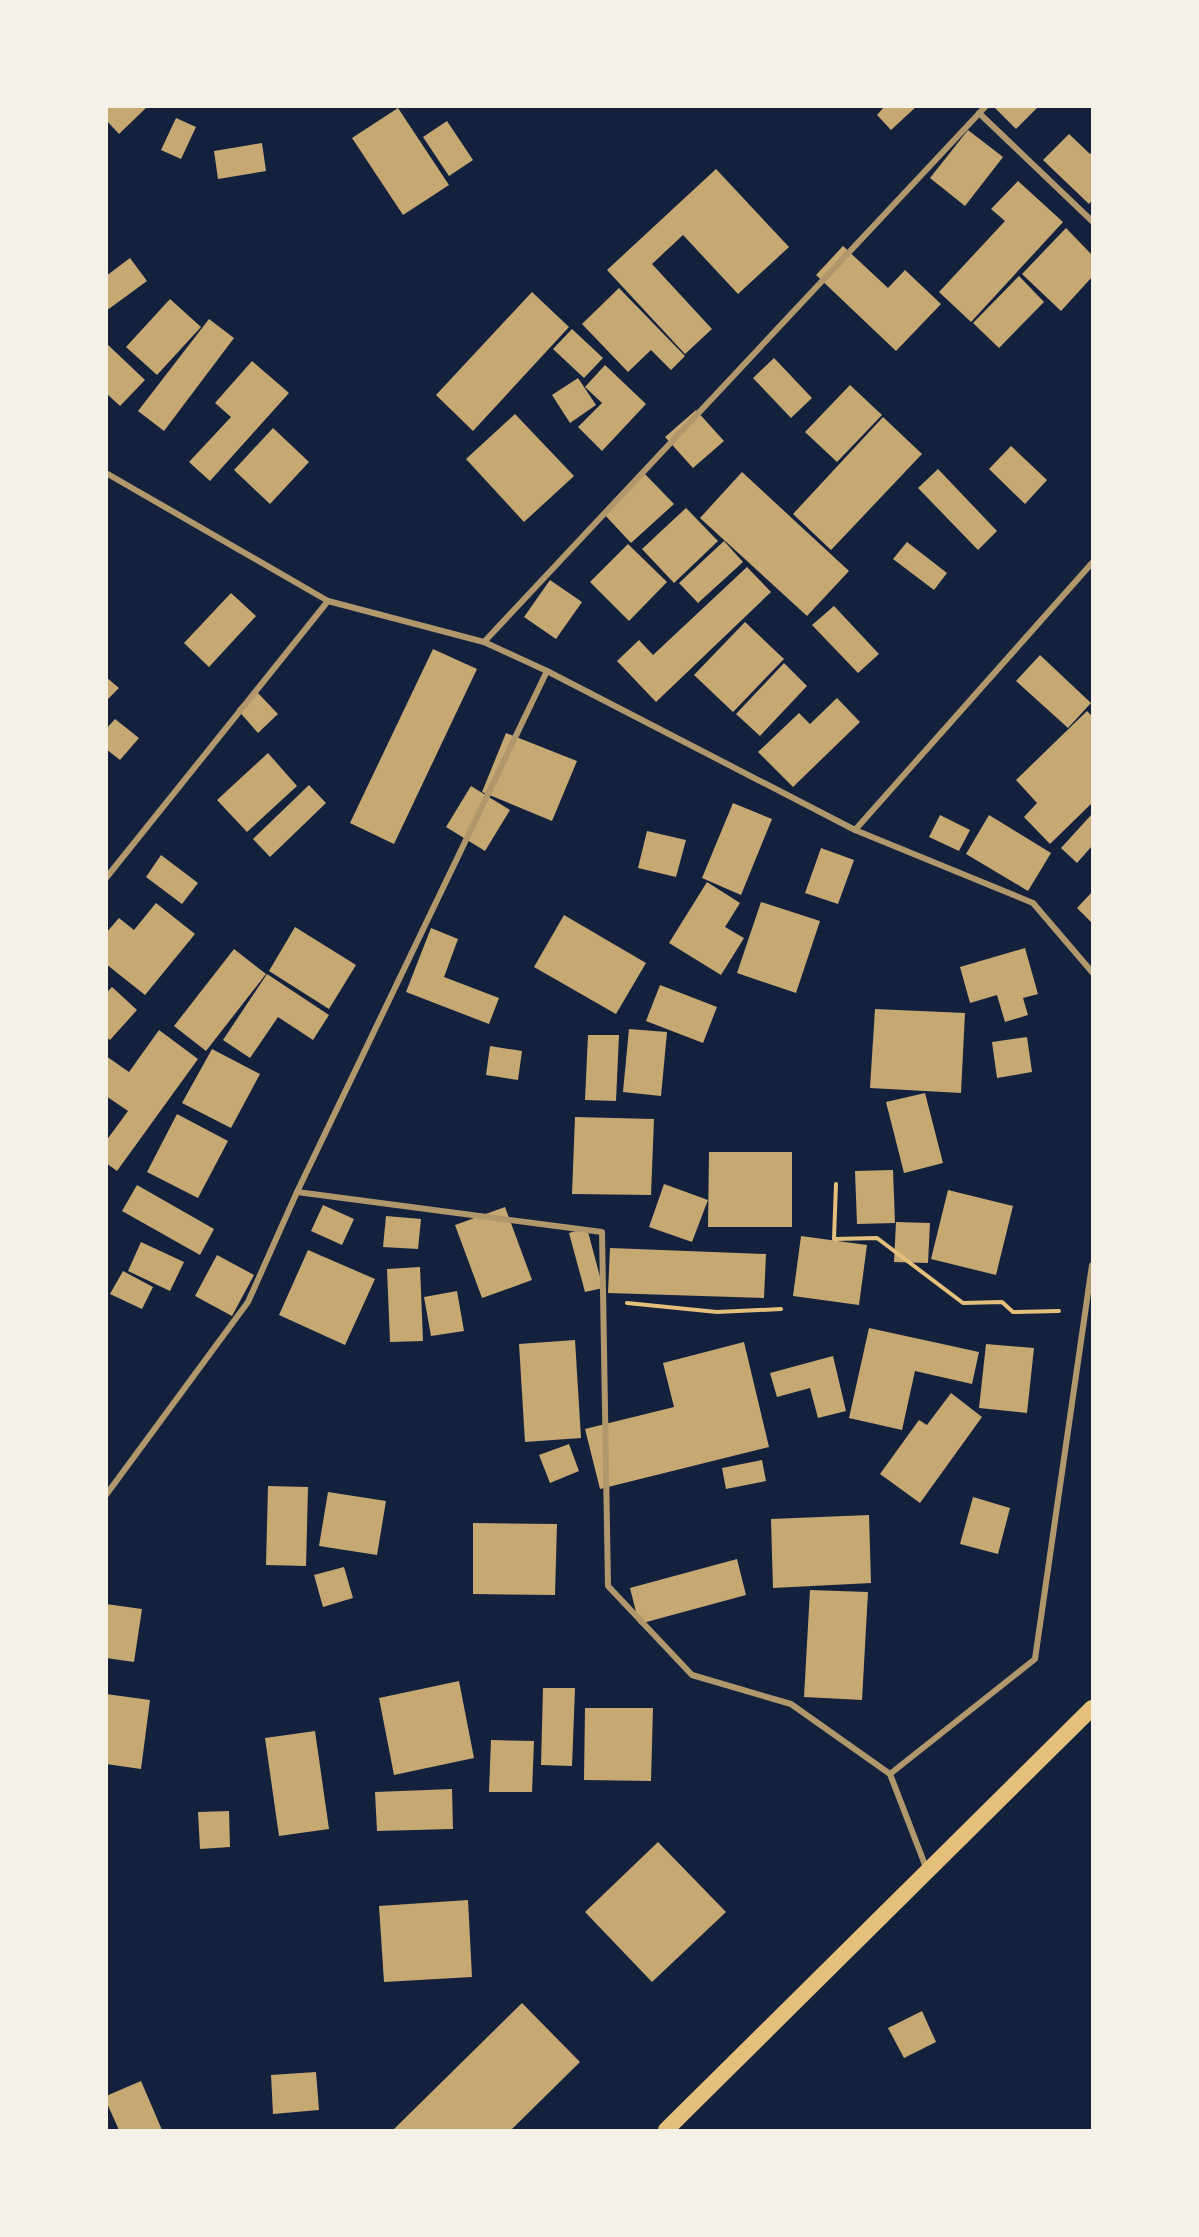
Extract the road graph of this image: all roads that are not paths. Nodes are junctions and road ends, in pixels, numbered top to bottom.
1 (986, 106) edge
2 (979, 113) junction
3 (1092, 221) edge
4 (106, 473) edge
5 (1092, 563) edge
6 (328, 601) junction
7 (484, 642) junction
8 (547, 671) junction
9 (855, 830) junction
10 (106, 878) edge
11 (1092, 972) edge
12 (297, 1192) junction
13 (1092, 1264) edge
14 (106, 1495) edge
15 (1092, 1708) edge
16 (890, 1774) junction
17 (928, 1872) junction
18 (666, 2130) edge

1 - 2 street
2 - 3 street
2 - 7 street
4 - 6 street
5 - 9 street
6 - 7 street
6 - 10 street
7 - 8 street
8 - 9 street
8 - 12 street
9 - 11 street
12 - 14 street
12 - 16 street
13 - 16 street
15 - 17 highway
16 - 17 street
17 - 18 highway

